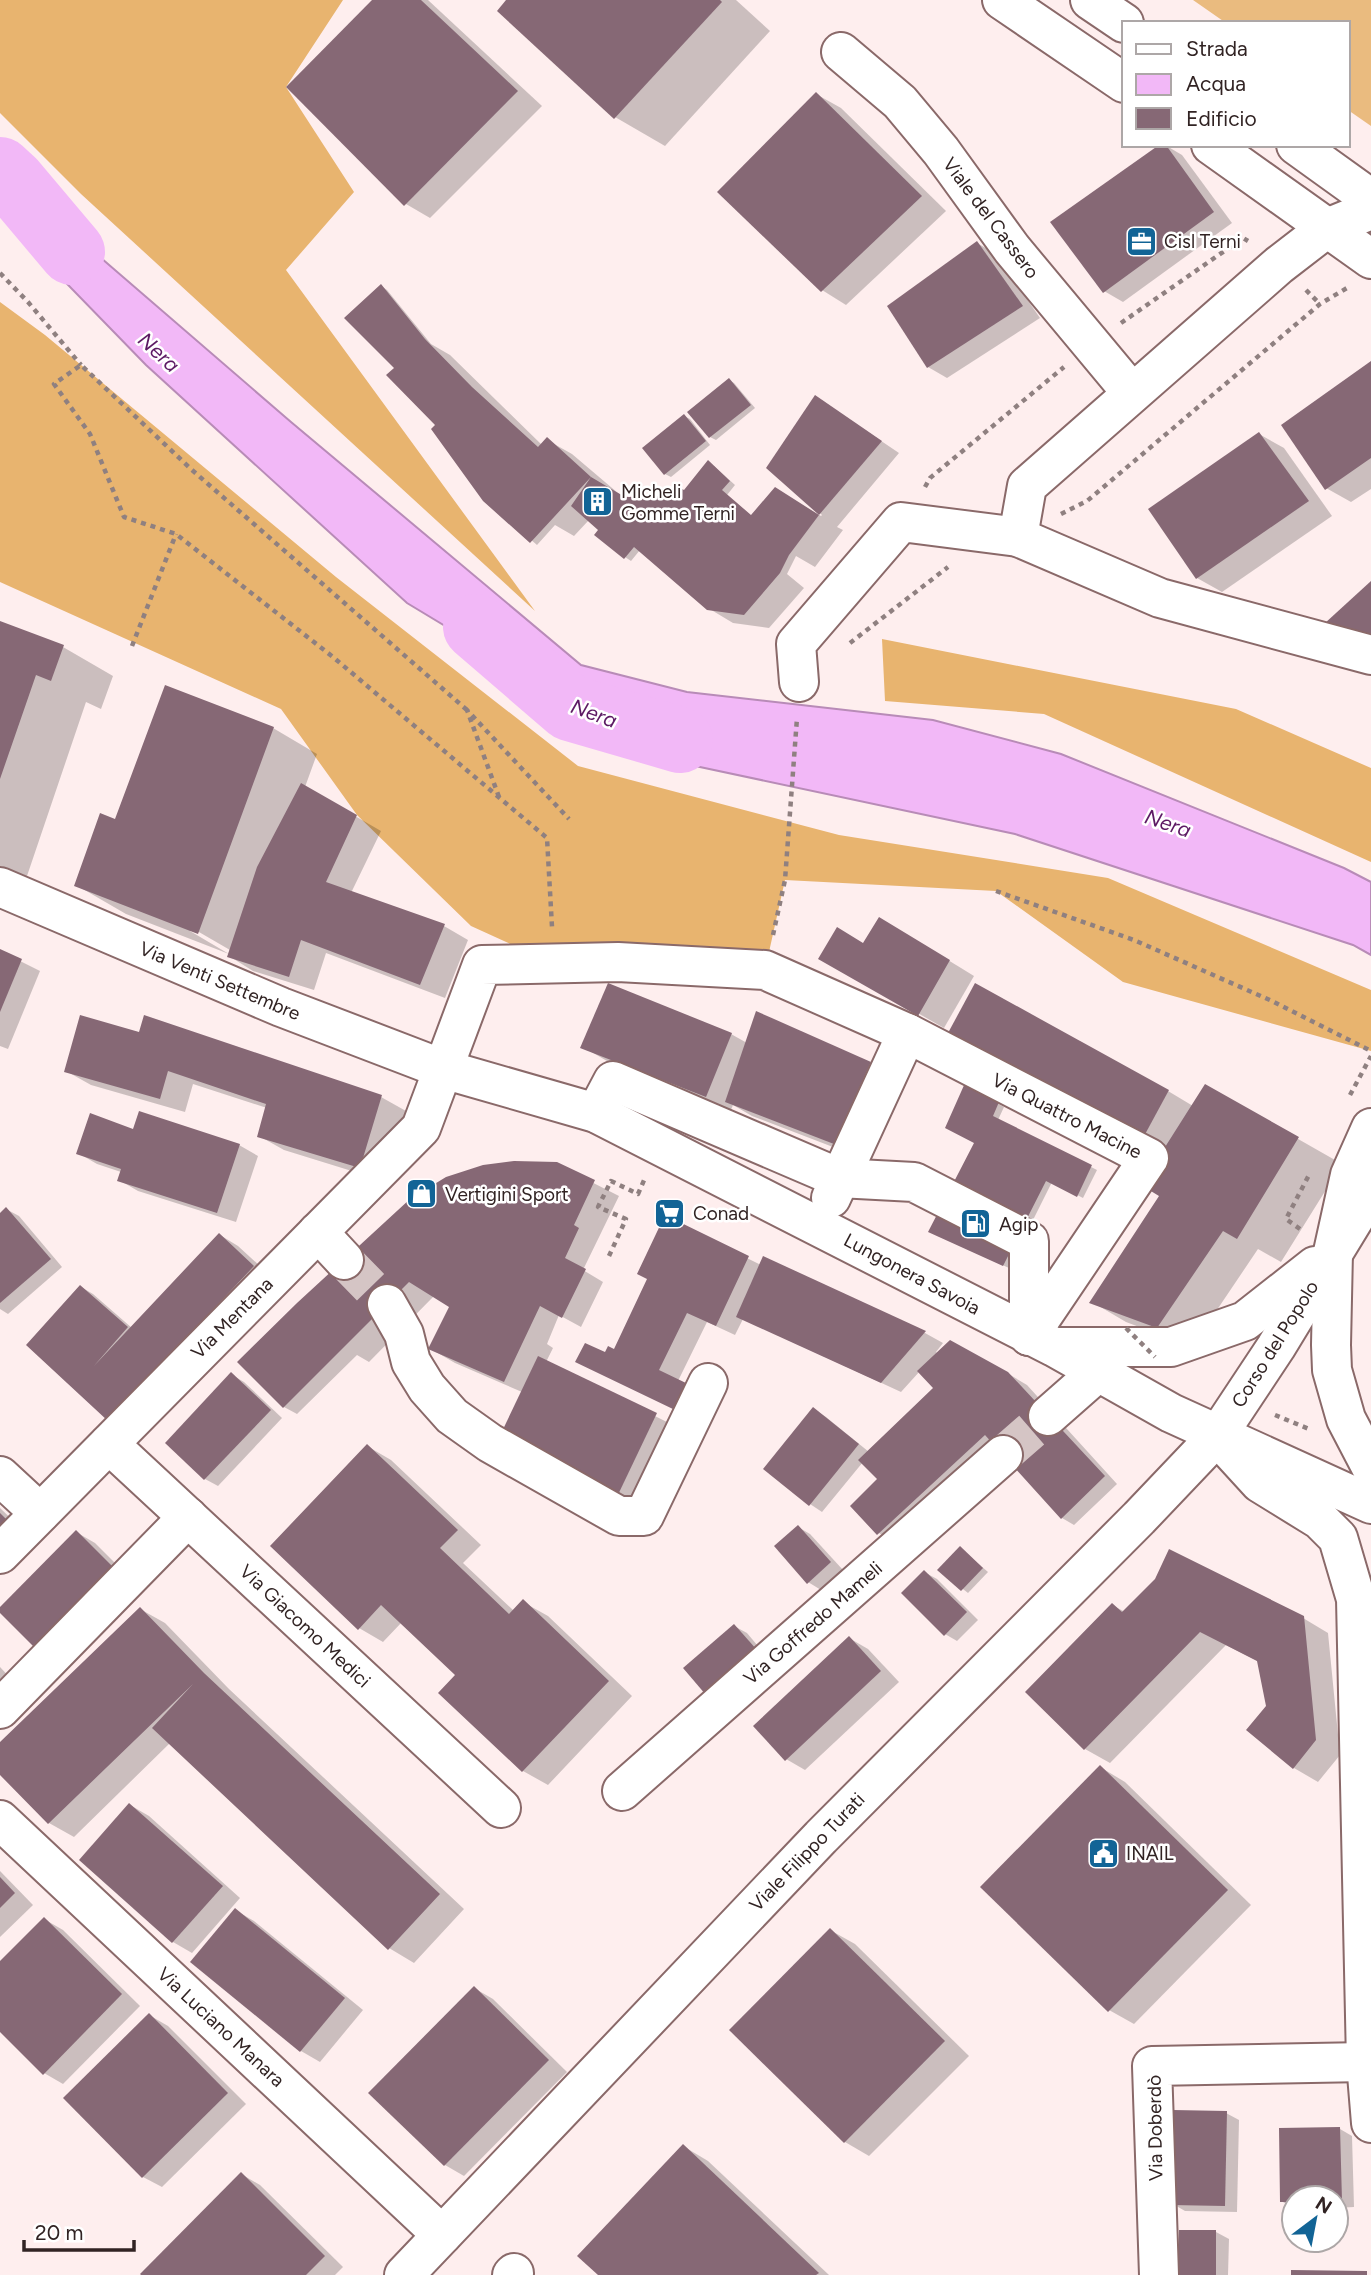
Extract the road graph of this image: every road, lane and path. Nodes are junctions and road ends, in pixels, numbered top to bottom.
1 (1002, 0) edge
2 (1090, 0) edge
3 (1122, 22) edge
4 (841, 52) dead end
5 (1122, 82) edge
6 (1214, 147) edge
7 (1299, 147) edge
8 (1371, 199) edge
9 (1371, 210) edge
10 (1326, 228) junction
11 (1362, 272) edge
12 (0, 273) edge
13 (81, 365) junction
14 (1132, 393) junction
15 (176, 534) junction
16 (1018, 537) junction
17 (132, 646) dead end
18 (1371, 655) edge
19 (799, 682) joint
20 (467, 710) junction
21 (500, 798) junction
22 (569, 819) dead end
23 (0, 887) edge
24 (996, 891) dead end
25 (554, 964) junction
26 (765, 970) junction
27 (907, 1034) junction
28 (1371, 1051) edge
29 (443, 1069) junction
30 (596, 1113) junction
31 (1371, 1128) edge
32 (661, 1146) junction
33 (839, 1178) junction
34 (1371, 1191) edge
35 (1371, 1216) edge
36 (820, 1226) junction
37 (318, 1231) junction
38 (1333, 1252) junction
39 (609, 1256) dead end
40 (344, 1260) tunnel mouth
41 (387, 1304) tunnel mouth
42 (1126, 1328) dead end
43 (1042, 1341) junction
44 (1155, 1357) dead end
45 (1098, 1372) junction
46 (708, 1383) dead end
47 (1048, 1416) tunnel mouth
48 (1217, 1436) junction
49 (109, 1444) junction
50 (1003, 1455) tunnel mouth
51 (1371, 1466) edge
52 (0, 1476) edge
53 (1371, 1504) edge
54 (40, 1513) junction
55 (188, 1517) junction
56 (0, 1553) edge
57 (1371, 1562) edge
58 (1364, 1602) edge
59 (0, 1709) edge
60 (622, 1791) dead end
61 (501, 1808) dead end
62 (0, 1820) edge
63 (1367, 1922) edge
64 (1366, 2062) junction
65 (1371, 2123) edge
66 (442, 2235) junction
67 (404, 2275) edge
68 (1159, 2275) edge

1 - 5 street
2 - 3 street
4 - 14 street, Viale del Cassero
6 - 10 street
7 - 8 street
9 - 10 street
10 - 11 street
10 - 14 street
11 - 16 path
12 - 13 path
13 - 15 path
13 - 20 path
14 - 16 street
15 - 17 path
15 - 21 path
16 - 18 street
16 - 19 street
19 - 26 path
20 - 21 path
20 - 22 path
21 - 25 path
23 - 29 street, Via Venti Settembre
24 - 28 path
25 - 26 street, Via Quattro Macine
25 - 29 street, Via Mentana
26 - 27 street, Via Quattro Macine
27 - 33 street
27 - 43 street, Via Quattro Macine
29 - 30 street, Lungonera Savoia
29 - 37 street, Via Mentana
30 - 32 street, Lungonera Savoia
30 - 33 street
31 - 38 street, Corso del Popolo
32 - 36 street, Lungonera Savoia
32 - 39 path
33 - 36 street
33 - 43 street
34 - 38 street, Corso del Popolo
35 - 38 street, Corso del Popolo
36 - 43 street, Lungonera Savoia
37 - 40 street
37 - 49 street, Via Mentana
38 - 43 street
38 - 48 street, Corso del Popolo
38 - 51 street
41 - 46 street
42 - 44 path, bridge
43 - 45 street, Lungonera Savoia
45 - 47 street
45 - 48 street, Lungonera Savoia
48 - 53 street, Lungonera Savoia
48 - 58 street
48 - 66 street, Viale Filippo Turati
49 - 54 street, Via Mentana
49 - 55 street, Via Giacomo Medici
50 - 60 street, Via Goffredo Mameli
52 - 54 street
54 - 56 street, Via Mentana
55 - 59 street
55 - 61 street, Via Giacomo Medici
57 - 58 street
58 - 63 street
62 - 66 street, Via Luciano Manara
63 - 64 street
64 - 65 street
64 - 68 street, Via Doberdò
66 - 67 street, Viale Filippo Turati

